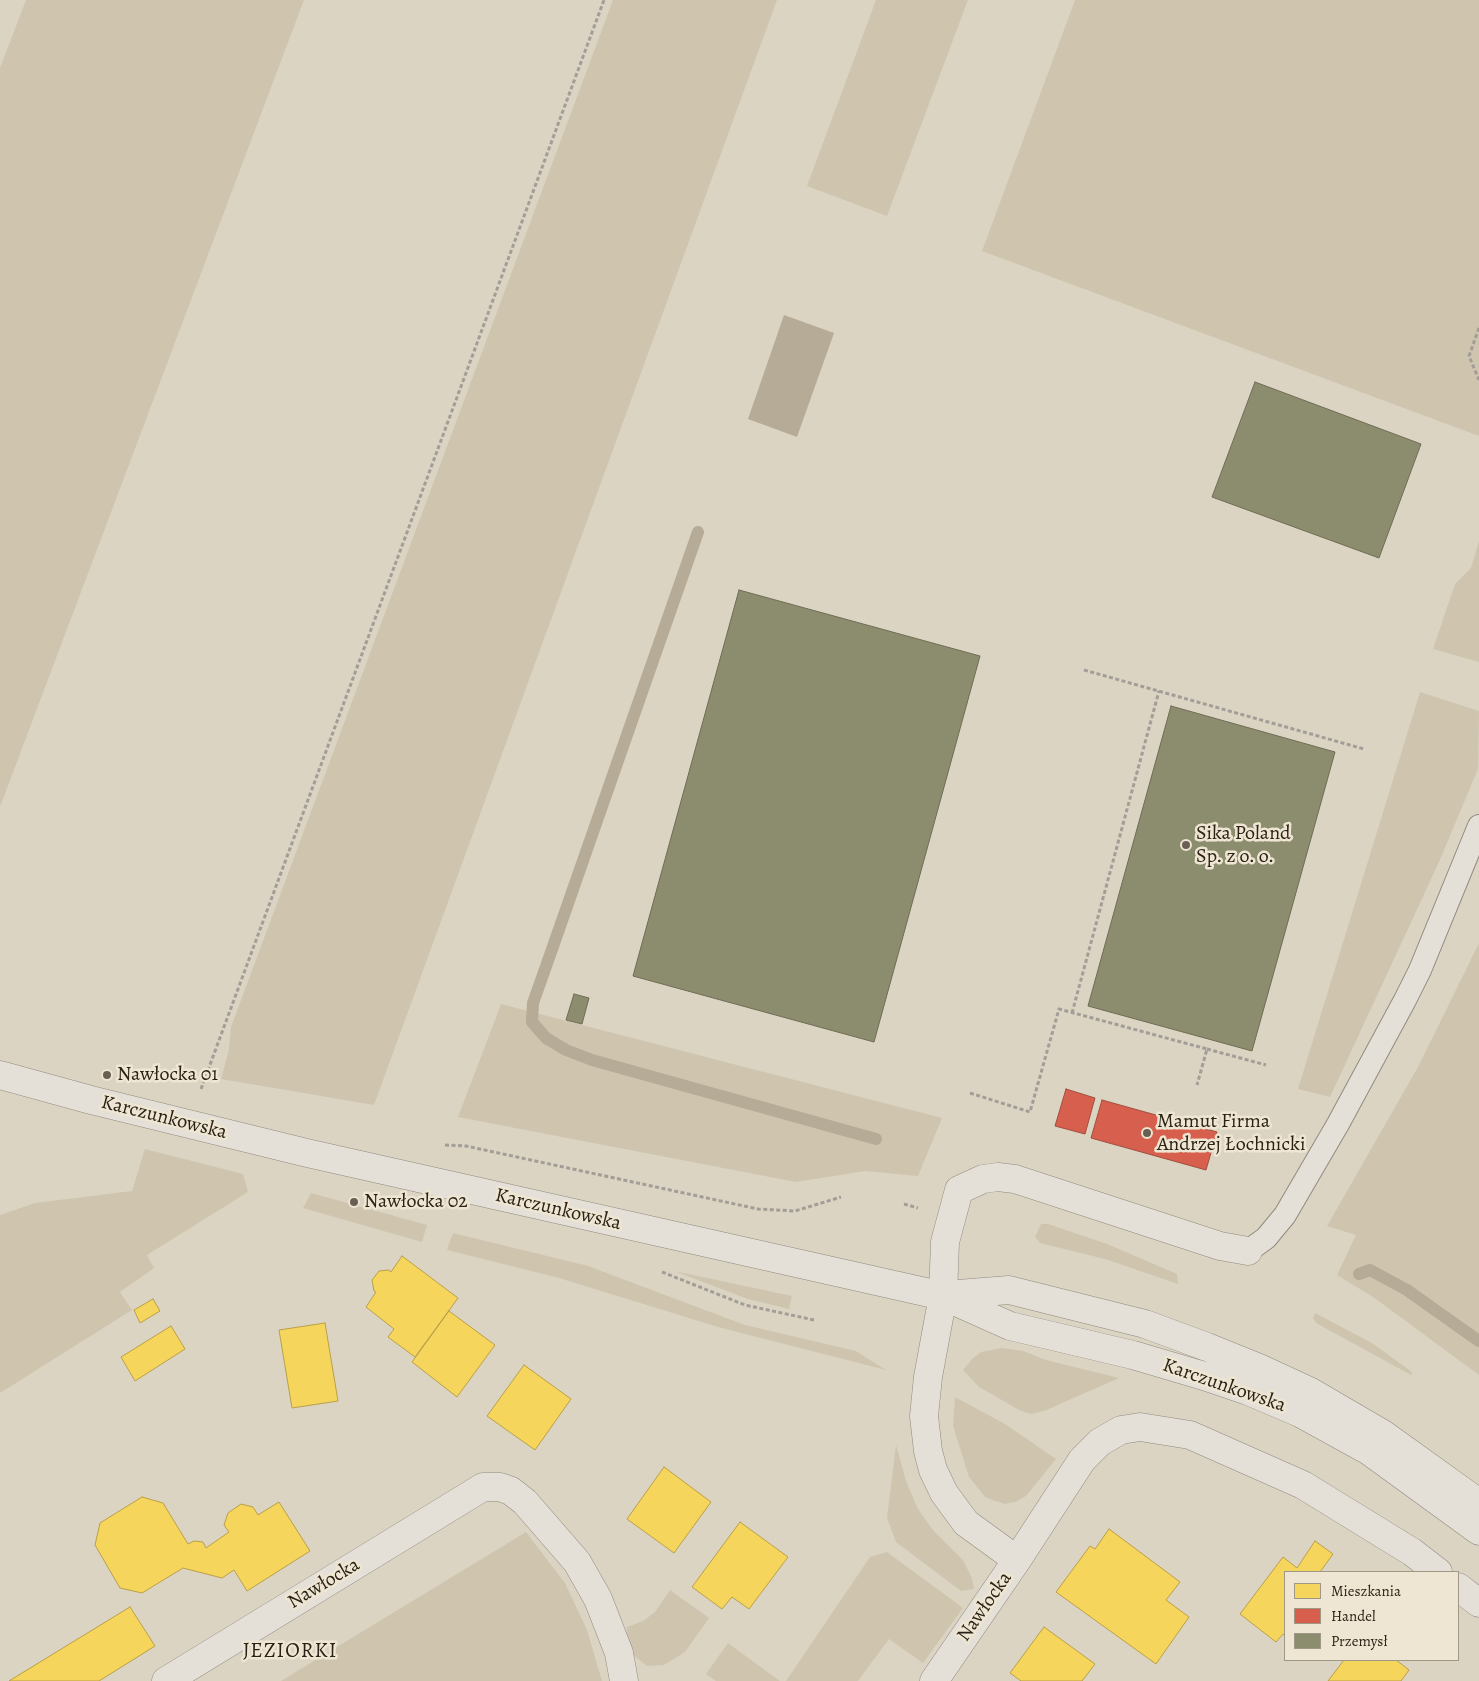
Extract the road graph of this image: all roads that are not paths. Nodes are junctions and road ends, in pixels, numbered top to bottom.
1 (1479, 826) edge
2 (0, 1075) edge
3 (1248, 1251) joint
4 (943, 1296) junction
5 (1479, 1503) edge
6 (1479, 1531) edge
7 (1017, 1560) junction
8 (1437, 1571) edge
9 (1459, 1588) edge
10 (1479, 1603) edge
11 (166, 1681) edge
12 (624, 1681) edge
13 (934, 1681) edge

1 - 3 lane
2 - 4 street, Karczunkowska
3 - 4 street, Nawłocka
4 - 5 street, Karczunkowska
4 - 6 street, Karczunkowska
4 - 7 street, Nawłocka
7 - 8 street
7 - 13 street, Nawłocka
9 - 10 street
11 - 12 street, Nawłocka

